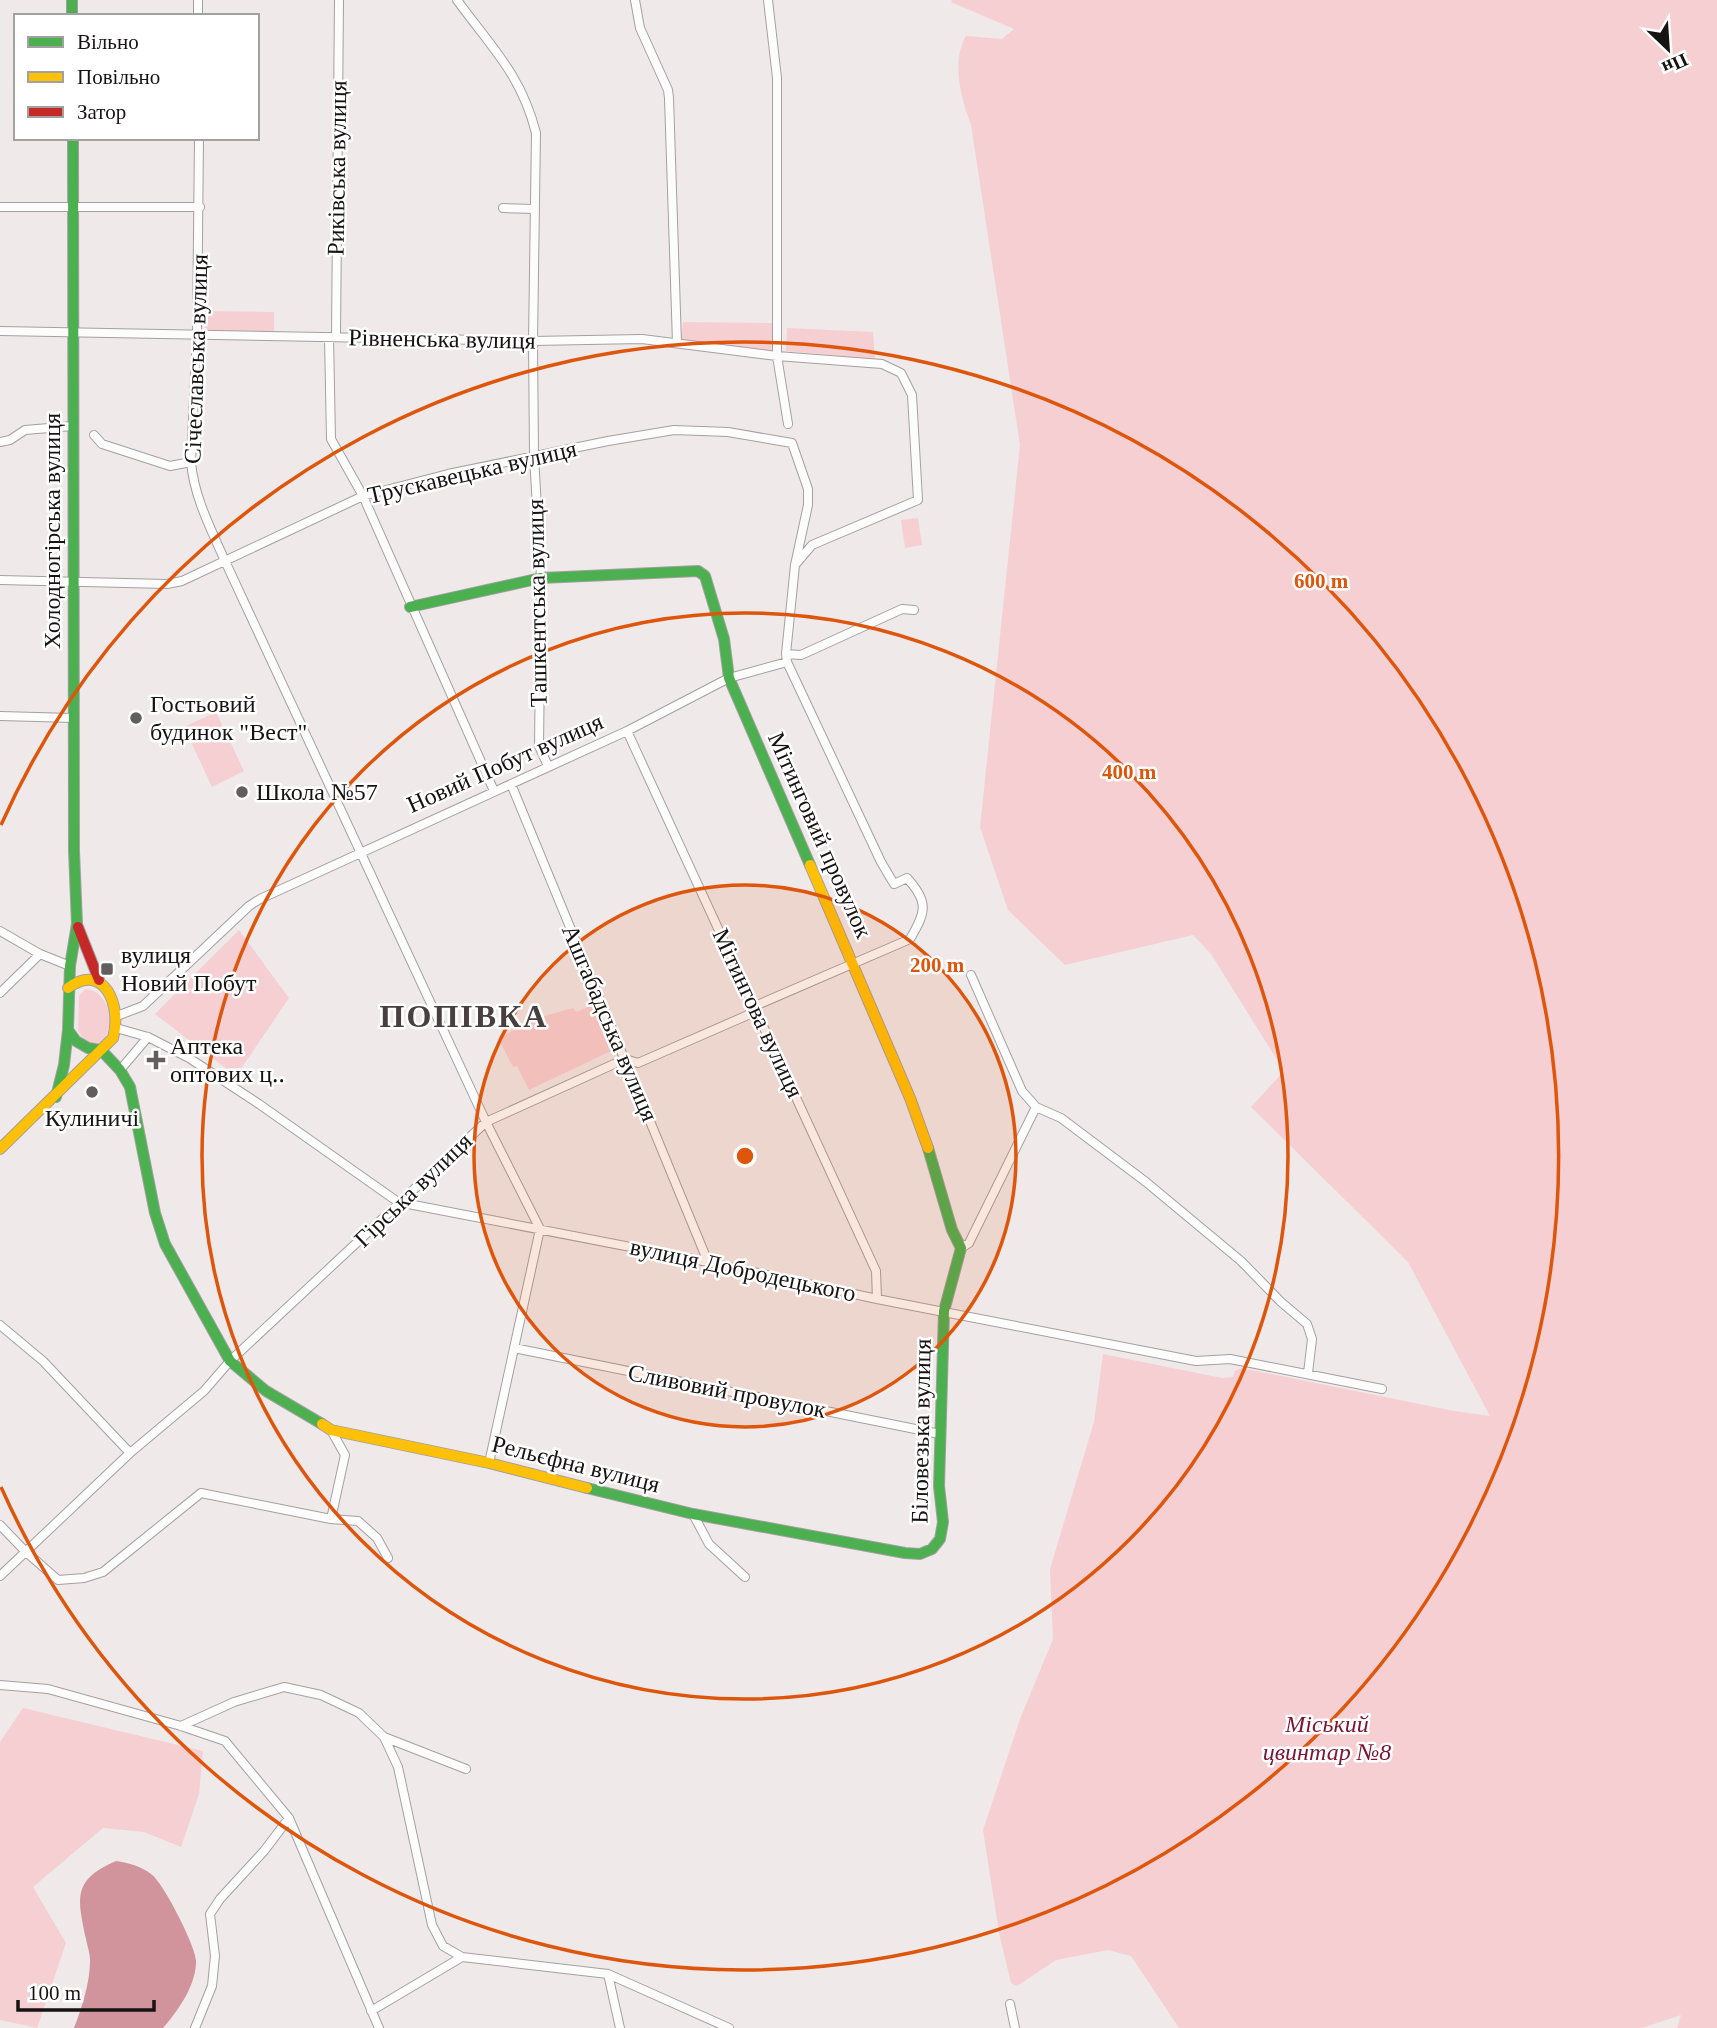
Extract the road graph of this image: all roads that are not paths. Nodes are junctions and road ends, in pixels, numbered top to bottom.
1 (339, 0) edge
2 (457, 0) edge
3 (635, 0) edge
4 (768, 0) edge
5 (73, 140) edge
6 (199, 140) edge
7 (0, 207) edge
8 (74, 207) junction
9 (200, 207) junction
10 (502, 208) dead end
11 (535, 209) junction
12 (0, 331) edge
13 (74, 333) junction
14 (197, 334) junction
15 (332, 337) junction
16 (533, 341) junction
17 (677, 344) junction
18 (777, 356) junction
19 (788, 424) dead end
20 (73, 426) junction
21 (94, 435) dead end
22 (0, 442) edge
23 (534, 456) junction
24 (191, 462) junction
25 (363, 496) junction
26 (225, 561) junction
27 (795, 565) junction
28 (541, 578) junction
29 (0, 580) edge
30 (72, 583) junction
31 (410, 607) junction
32 (914, 610) dead end
33 (787, 658) junction
34 (729, 678) junction
35 (0, 716) edge
36 (74, 718) junction
37 (627, 731) junction
38 (548, 766) junction
39 (511, 784) junction
40 (494, 792) junction
41 (360, 852) junction
42 (77, 924) junction
43 (0, 931) edge
44 (40, 954) junction
45 (853, 962) junction
46 (70, 966) junction
47 (971, 975) dead end
48 (99, 980) junction
49 (68, 988) junction
50 (0, 993) edge
51 (755, 1006) junction
52 (117, 1016) junction
53 (116, 1028) junction
54 (68, 1030) junction
55 (148, 1037) junction
56 (101, 1050) junction
57 (625, 1059) junction
58 (120, 1070) junction
59 (56, 1097) junction
60 (1035, 1107) junction
61 (486, 1122) junction
62 (0, 1149) edge
63 (398, 1202) junction
64 (540, 1229) junction
65 (961, 1248) junction
66 (708, 1262) junction
67 (877, 1298) junction
68 (944, 1311) junction
69 (0, 1325) edge
70 (514, 1348) junction
71 (230, 1361) junction
72 (1308, 1373) junction
73 (1382, 1389) dead end
74 (331, 1430) junction
75 (940, 1434) junction
76 (130, 1453) junction
77 (489, 1463) junction
78 (693, 1514) junction
79 (331, 1518) junction
80 (0, 1525) edge
81 (932, 1549) joint
82 (25, 1551) junction
83 (388, 1558) dead end
84 (0, 1576) edge
85 (745, 1577) dead end
86 (0, 1685) edge
87 (181, 1726) junction
88 (384, 1737) junction
89 (466, 1769) dead end
90 (289, 1818) junction
91 (462, 1957) junction
92 (608, 1974) junction
93 (1010, 2004) dead end
94 (371, 2011) junction
95 (195, 2028) edge
96 (379, 2028) edge
97 (620, 2028) edge
98 (729, 2028) edge
99 (1015, 2028) edge

1 - 15 street, Риківська вулиця
2 - 11 street, Ташкентська вулиця
3 - 17 street
4 - 18 street
5 - 8 street, Холодногірська вулиця
6 - 9 street, Січеславська вулиця
7 - 8 street
8 - 9 street
8 - 13 street, Холодногірська вулиця
9 - 14 street, Січеславська вулиця
10 - 11 street
11 - 16 street, Ташкентська вулиця
12 - 13 street, Рівненська вулиця
13 - 14 street, Рівненська вулиця
13 - 20 street, Холодногірська вулиця
14 - 15 street, Рівненська вулиця
14 - 24 street, Січеславська вулиця
15 - 16 street, Рівненська вулиця
15 - 25 street
16 - 17 street, Рівненська вулиця
16 - 23 street, Ташкентська вулиця
17 - 18 street, Рівненська вулиця
18 - 19 street
18 - 27 street, Рівненська вулиця
20 - 22 street
20 - 30 street, Холодногірська вулиця
21 - 24 street
23 - 25 street, Трускавецька вулиця
23 - 27 street, Трускавецька вулиця
23 - 28 street, Ташкентська вулиця
24 - 26 street, Січеславська вулиця
25 - 26 street, Трускавецька вулиця
25 - 31 street
26 - 30 street, Трускавецька вулиця
26 - 41 street, Січеславська вулиця
27 - 33 street
28 - 31 street
28 - 34 street, Мітинговий провулок
28 - 38 street, Ташкентська вулиця
29 - 30 street, Трускавецька вулиця
30 - 36 street, Холодногірська вулиця
31 - 40 street
32 - 33 street, Новий Побут вулиця
33 - 34 street, Новий Побут вулиця
33 - 45 street, Гірська вулиця
34 - 37 street, Новий Побут вулиця
34 - 45 street, Мітинговий провулок
35 - 36 street
36 - 42 street, Холодногірська вулиця
37 - 38 street, Новий Побут вулиця
37 - 51 street, Мітингова вулиця
38 - 39 street, Новий Побут вулиця
39 - 40 street, Новий Побут вулиця
39 - 57 street, Ашгабадська вулиця
40 - 41 street, Новий Побут вулиця
41 - 52 street, Новий Побут вулиця
41 - 61 street, Січеславська вулиця
42 - 46 street, Холодногірська вулиця
42 - 48 street, Холодногірська вулиця
43 - 44 street
44 - 46 street
44 - 50 street
45 - 51 street, Гірська вулиця
45 - 65 street, Мітинговий провулок
46 - 49 street, Холодногірська вулиця
47 - 60 street
48 - 49 street
48 - 52 street
49 - 54 street
51 - 57 street, Гірська вулиця
51 - 67 street, Мітингова вулиця
52 - 53 street
53 - 55 street, вулиця Добродецького
53 - 56 street
54 - 56 street
54 - 59 street
55 - 58 street
55 - 63 street, вулиця Добродецького
56 - 58 street
56 - 59 street
57 - 61 street, Гірська вулиця
57 - 66 street, Ашгабадська вулиця
58 - 71 street
59 - 62 street
60 - 65 street
60 - 72 street
61 - 63 street, Гірська вулиця
61 - 64 street, Січеславська вулиця
63 - 64 street, вулиця Добродецького
63 - 71 street, Гірська вулиця
64 - 66 street, вулиця Добродецького
64 - 70 street
65 - 68 street, Біловезька вулиця
66 - 67 street, вулиця Добродецького
67 - 68 street, вулиця Добродецького
68 - 72 street, вулиця Добродецького
68 - 75 street, Біловезька вулиця
69 - 76 street
70 - 75 street, Сливовий провулок
70 - 77 street
71 - 74 street, Рельєфна вулиця
71 - 76 street, Гірська вулиця
72 - 73 street, вулиця Добродецького
74 - 77 street, Рельєфна вулиця
74 - 79 street
75 - 81 street, Біловезька вулиця
76 - 82 street, Гірська вулиця
77 - 78 street, Рельєфна вулиця
78 - 81 street, Рельєфна вулиця
78 - 85 street
79 - 82 street
79 - 83 street
80 - 82 street
82 - 84 street, Гірська вулиця
86 - 87 street
87 - 88 street
87 - 90 street
88 - 89 street
88 - 91 street
90 - 94 street
90 - 95 street
91 - 92 street
91 - 94 street
92 - 97 street
92 - 98 street
93 - 99 street
94 - 96 street

